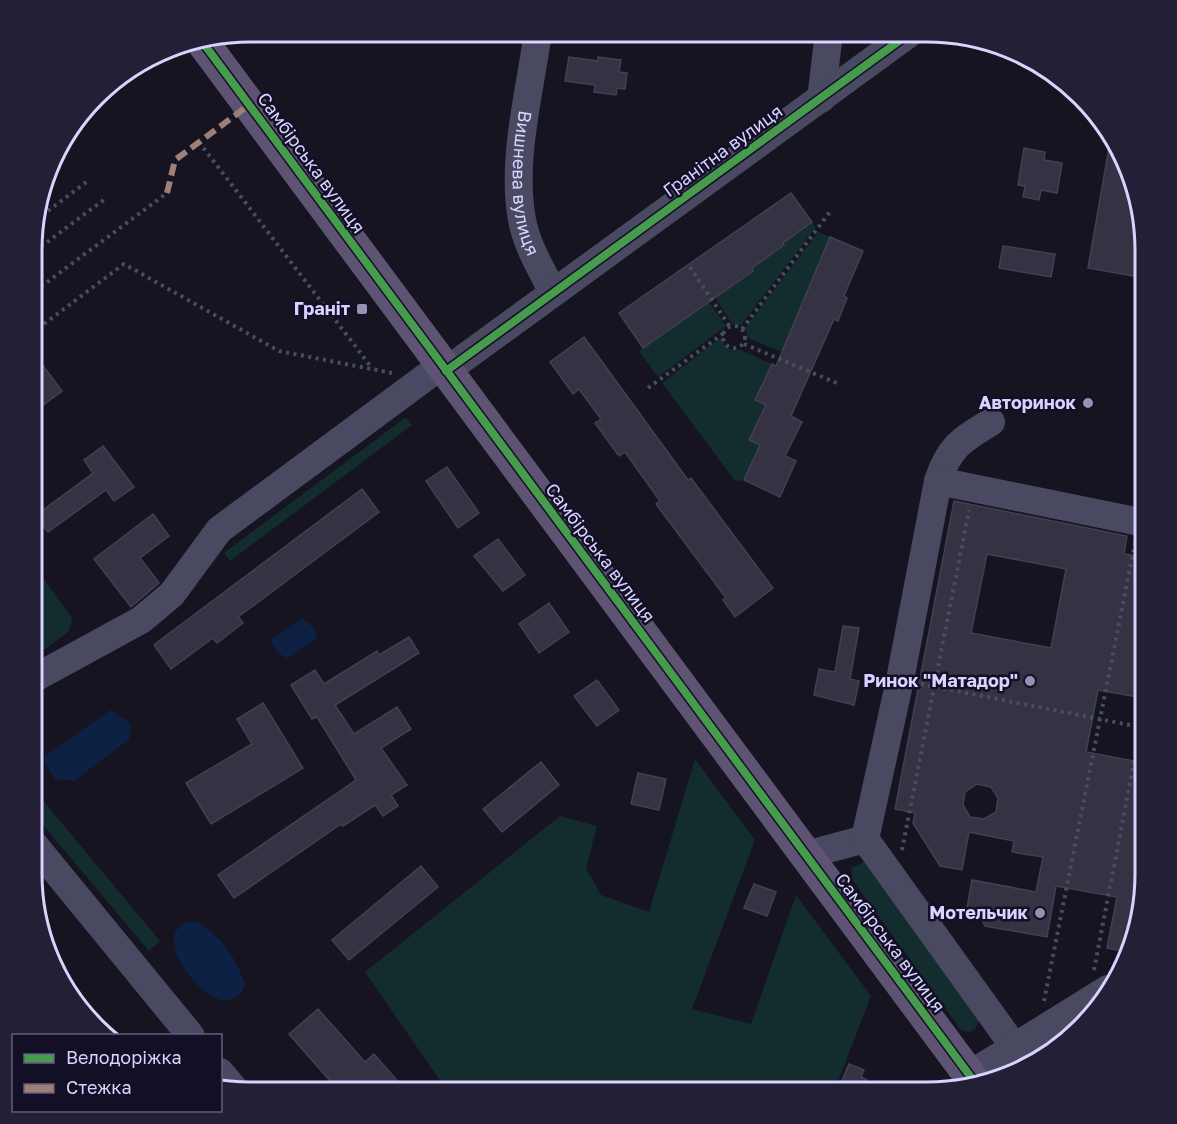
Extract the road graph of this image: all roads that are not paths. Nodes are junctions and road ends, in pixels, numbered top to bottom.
1 (537, 42) edge
2 (828, 42) edge
3 (898, 42) edge
4 (206, 47) edge
5 (821, 99) junction
6 (553, 292) junction
7 (437, 371) junction
8 (991, 423) dead end
9 (938, 482) junction
10 (1135, 522) edge
11 (42, 679) edge
12 (865, 839) junction
13 (42, 854) edge
14 (806, 855) junction
15 (1094, 998) edge
16 (190, 1034) edge
17 (1013, 1045) junction
18 (975, 1076) edge
19 (971, 1077) edge

1 - 6 street, Вишнева вулиця
2 - 5 street
3 - 5 street, Гранітна вулиця
4 - 7 main road, Самбірська вулиця
5 - 6 street, Гранітна вулиця
6 - 7 street, Гранітна вулиця
7 - 11 street
7 - 14 main road, Самбірська вулиця
8 - 9 street
9 - 10 street
9 - 12 street
12 - 14 street
12 - 17 street
13 - 16 street
14 - 19 main road, Самбірська вулиця
15 - 17 street, Самбірська вулиця
17 - 18 street, Самбірська вулиця

